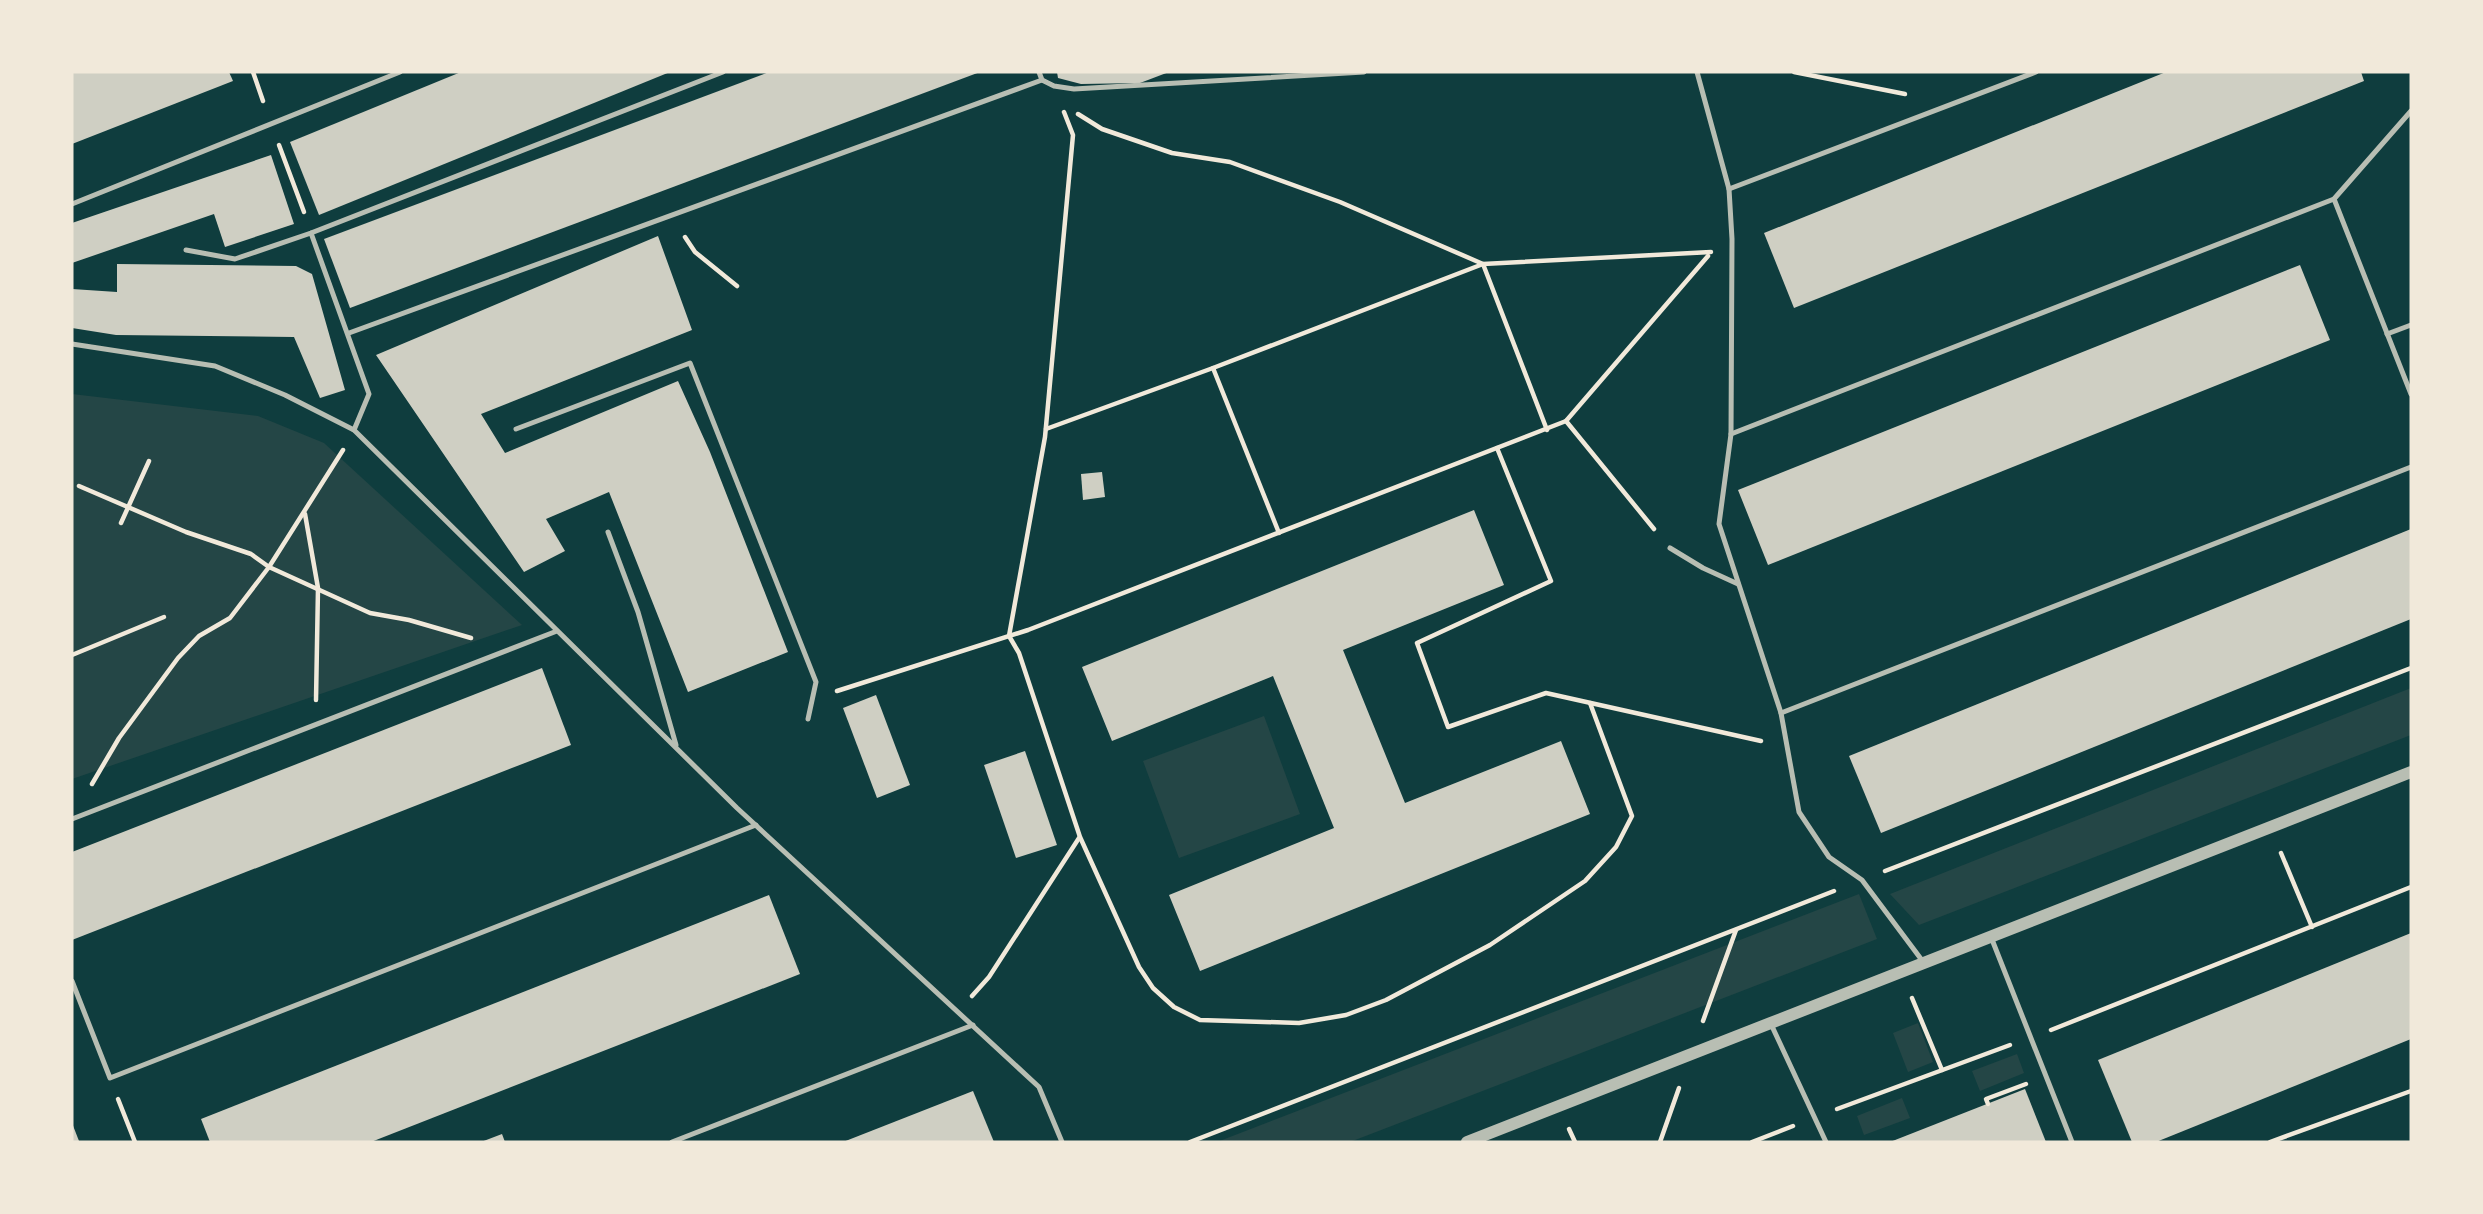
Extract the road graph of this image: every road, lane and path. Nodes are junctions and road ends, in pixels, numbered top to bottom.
1 (253, 72) edge
2 (400, 72) edge
3 (723, 72) edge
4 (1039, 72) edge
5 (1364, 72) edge
6 (1697, 72) edge
7 (1794, 72) edge
8 (2036, 72) edge
9 (1042, 79) junction
10 (1951, 104) junction
11 (2411, 111) edge
12 (271, 123) junction
13 (1729, 189) junction
14 (2334, 199) junction
15 (72, 204) edge
16 (311, 233) junction
17 (685, 237) dead end
18 (186, 250) dead end
19 (1483, 264) junction
20 (737, 286) dead end
21 (2411, 325) edge
22 (349, 333) junction
23 (2387, 334) junction
24 (72, 344) edge
25 (1213, 368) junction
26 (2411, 394) edge
27 (1566, 421) junction
28 (516, 429) dead end
29 (1046, 429) junction
30 (354, 430) junction
31 (1547, 430) junction
32 (1731, 435) junction
33 (1497, 448) junction
34 (149, 461) dead end
35 (2411, 467) edge
36 (79, 486) dead end
37 (127, 507) junction
38 (304, 513) junction
39 (121, 523) dead end
40 (608, 532) dead end
41 (1279, 533) junction
42 (1670, 548) joint
43 (269, 567) junction
44 (1739, 584) junction
45 (318, 587) junction
46 (164, 617) dead end
47 (557, 631) junction
48 (1009, 636) junction
49 (513, 648) junction
50 (72, 655) edge
51 (2411, 668) edge
52 (836, 692) dead end
53 (1590, 703) junction
54 (1781, 713) junction
55 (808, 719) dead end
56 (318, 723) junction
57 (676, 748) junction
58 (1788, 748) junction
59 (2411, 772) edge
60 (72, 819) edge
61 (756, 825) junction
62 (2270, 827) junction
63 (1080, 837) junction
64 (1863, 880) junction
65 (2411, 887) edge
66 (2312, 927) junction
67 (1991, 936) junction
68 (1924, 963) junction
69 (1902, 971) junction
70 (72, 981) edge
71 (957, 1012) junction
72 (1770, 1023) junction
73 (973, 1024) junction
74 (2031, 1037) junction
75 (1941, 1070) junction
76 (2046, 1076) junction
77 (110, 1078) junction
78 (2411, 1091) edge
79 (1988, 1104) dead end
80 (1814, 1118) junction
81 (135, 1142) edge
82 (672, 1142) edge
83 (1062, 1142) edge
84 (1189, 1142) edge
85 (1466, 1142) edge
86 (1752, 1142) edge
87 (1826, 1142) edge
88 (2072, 1142) edge
89 (2270, 1142) edge

1 - 12 path
2 - 12 lane
3 - 16 lane
4 - 9 lane
5 - 9 lane
6 - 13 lane
7 - 10 path
8 - 10 lane
9 - 22 lane
10 - 13 lane
11 - 14 lane
12 - 15 lane
12 - 16 path
13 - 32 lane
14 - 23 lane
14 - 32 lane
16 - 18 lane
16 - 22 lane
17 - 20 path
19 - 25 path
19 - 27 path
19 - 29 path
19 - 31 path
21 - 23 lane
22 - 30 lane
23 - 26 lane
24 - 30 lane
25 - 29 path
25 - 41 path
27 - 31 path
27 - 42 path
28 - 55 lane
29 - 48 path
30 - 38 path
30 - 47 lane
31 - 33 path
32 - 44 lane
33 - 41 path
33 - 53 path
34 - 37 path
35 - 54 lane
36 - 37 path
37 - 39 path
37 - 43 path
38 - 43 path
38 - 45 path
40 - 57 lane
41 - 48 path
42 - 44 lane
43 - 45 path
43 - 60 path
44 - 54 lane
45 - 49 path
45 - 56 path
46 - 50 path
47 - 49 lane
47 - 57 lane
48 - 52 path
48 - 63 path
49 - 56 lane
51 - 64 path
53 - 58 path
53 - 63 path
54 - 58 lane
56 - 60 lane
57 - 61 lane
58 - 64 lane
59 - 62 street
61 - 71 lane
61 - 77 lane
62 - 66 path
62 - 67 street
63 - 71 path
64 - 68 lane
64 - 84 path
65 - 66 path
66 - 74 path
67 - 68 street
67 - 74 lane
68 - 69 street
69 - 72 street
69 - 75 path
70 - 77 lane
71 - 73 lane
72 - 80 lane
72 - 85 street
73 - 82 lane
73 - 83 lane
74 - 75 path
74 - 76 lane
75 - 80 path
76 - 79 path
76 - 88 lane
77 - 81 path
78 - 89 path
80 - 86 path
80 - 87 lane

